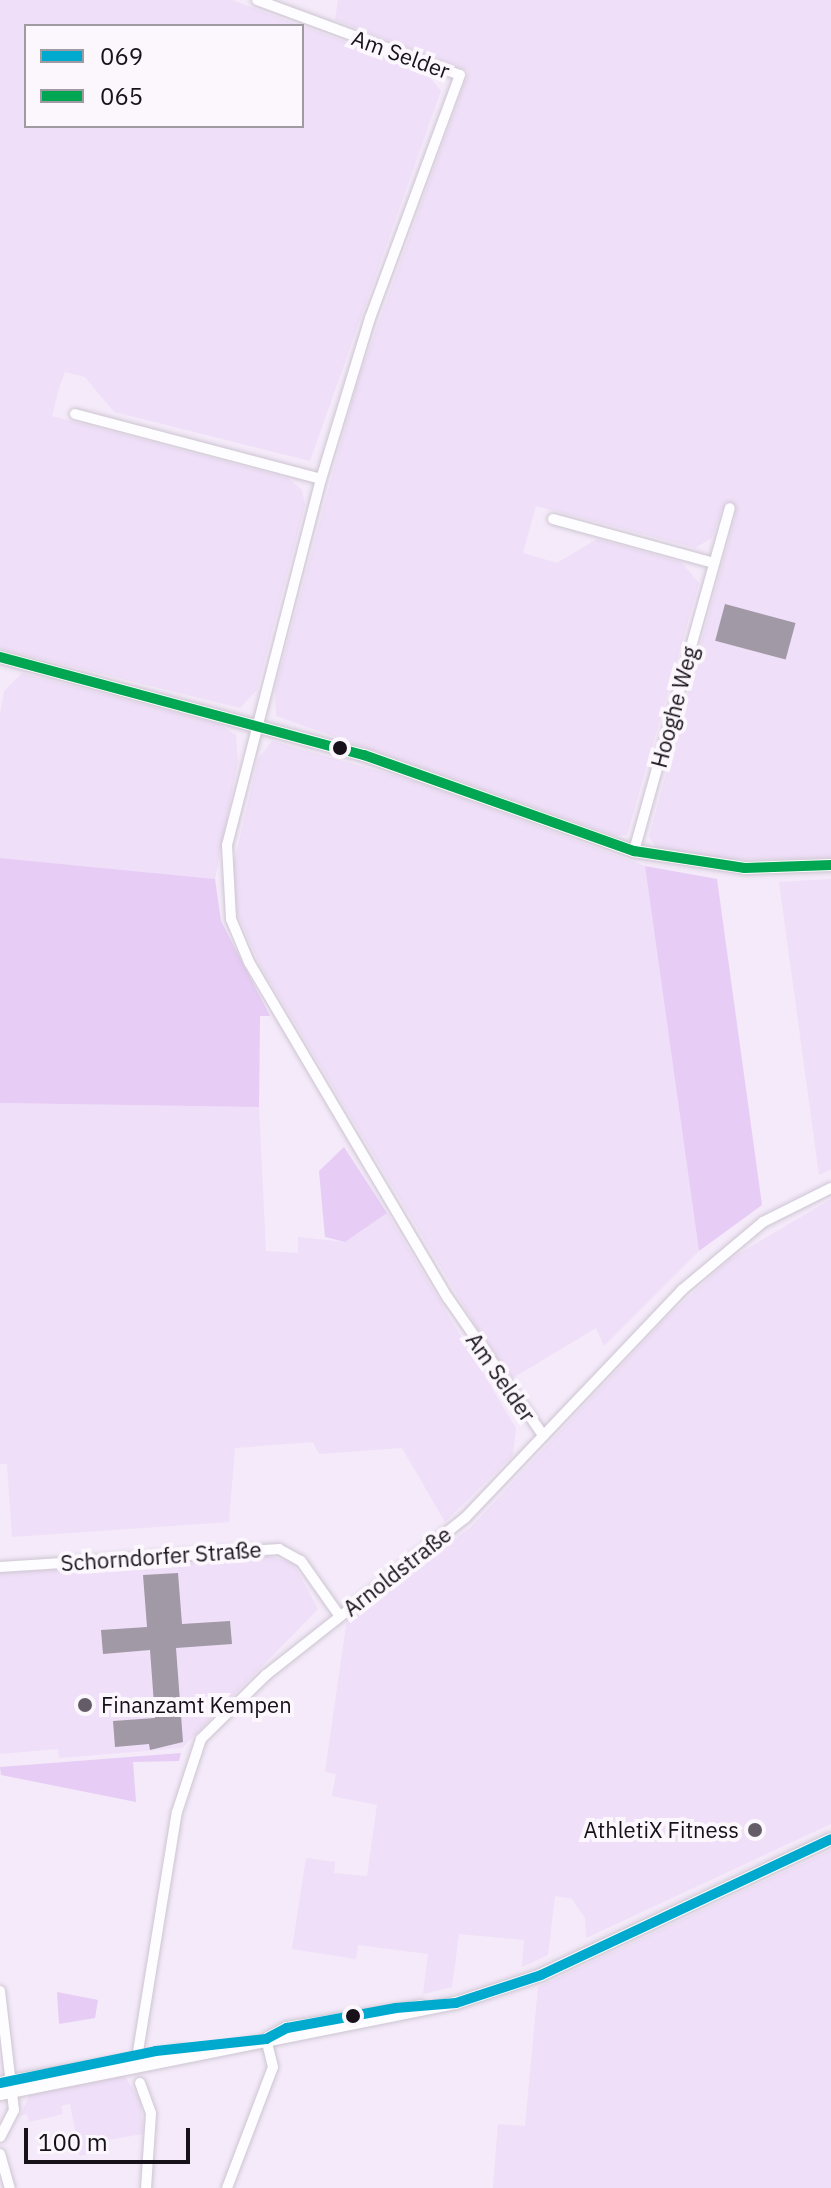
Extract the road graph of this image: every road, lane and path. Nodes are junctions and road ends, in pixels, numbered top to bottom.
1 (257, 0) edge
2 (75, 414) dead end
3 (321, 479) junction
4 (730, 508) dead end
5 (553, 519) dead end
6 (714, 563) junction
7 (0, 660) edge
8 (257, 725) junction
9 (634, 851) junction
10 (831, 865) edge
11 (831, 1188) edge
12 (543, 1435) junction
13 (0, 1567) edge
14 (339, 1615) junction
15 (831, 1839) edge
16 (0, 1991) edge
17 (266, 2039) junction
18 (135, 2060) junction
19 (140, 2083) dead end
20 (5, 2087) edge
21 (0, 2137) edge
22 (0, 2154) edge
23 (10, 2188) edge
24 (146, 2188) edge
25 (227, 2188) edge

1 - 3 street, Am Selder
2 - 3 street
3 - 8 street, Am Selder
4 - 6 street, Hooghe Weg
5 - 6 street
6 - 9 street, Hooghe Weg
7 - 8 street
8 - 9 street
8 - 12 street, Am Selder
9 - 10 street
11 - 12 street, Arnoldstraße
12 - 14 street, Arnoldstraße
13 - 14 street, Schorndorfer Straße
14 - 18 street, Arnoldstraße
15 - 17 street
16 - 20 street
17 - 18 street
17 - 25 street
18 - 20 street
19 - 24 street
20 - 21 street
22 - 23 street

